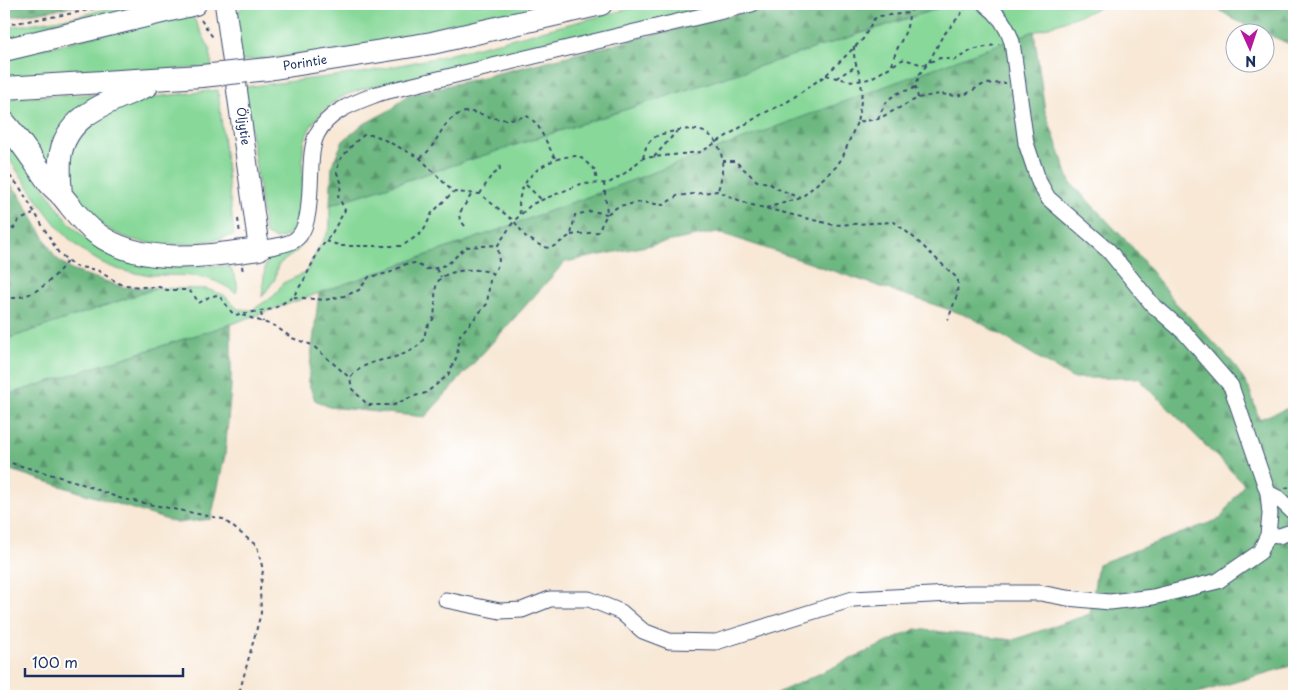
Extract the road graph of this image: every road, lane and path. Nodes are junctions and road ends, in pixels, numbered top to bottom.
1 (115, 4) edge
2 (195, 4) edge
3 (225, 4) edge
4 (601, 4) edge
5 (752, 4) edge
6 (916, 4) edge
7 (969, 4) edge
8 (985, 4) edge
9 (909, 13) junction
10 (4, 25) edge
11 (215, 42) dead end
12 (1012, 42) junction
13 (854, 45) junction
14 (4, 50) edge
15 (929, 62) junction
16 (892, 65) junction
17 (855, 67) junction
18 (826, 75) junction
19 (836, 78) junction
20 (1017, 79) junction
21 (162, 80) junction
22 (861, 81) junction
23 (916, 87) junction
24 (4, 88) edge
25 (918, 98) junction
26 (878, 119) junction
27 (4, 122) edge
28 (857, 122) junction
29 (677, 130) junction
30 (717, 141) junction
31 (654, 157) junction
32 (555, 158) junction
33 (643, 158) junction
34 (722, 161) junction
35 (499, 162) dead end
36 (4, 170) edge
37 (597, 182) junction
38 (604, 183) junction
39 (526, 184) junction
40 (718, 191) junction
41 (452, 192) junction
42 (473, 192) junction
43 (480, 194) junction
44 (61, 195) junction
45 (801, 198) junction
46 (541, 199) junction
47 (764, 208) junction
48 (34, 213) junction
49 (520, 214) junction
50 (607, 214) junction
51 (238, 219) dead end
52 (514, 221) junction
53 (465, 226) dead end
54 (4, 231) edge
55 (570, 235) junction
56 (325, 241) dead end
57 (498, 245) junction
58 (248, 257) junction
59 (68, 260) junction
60 (436, 268) junction
61 (494, 274) junction
62 (441, 277) junction
63 (193, 294) dead end
64 (293, 297) dead end
65 (4, 298) edge
66 (260, 313) dead end
67 (242, 315) dead end
68 (948, 320) dead end
69 (263, 322) junction
70 (350, 378) junction
71 (4, 461) edge
72 (1268, 493) junction
73 (1294, 513) edge
74 (1294, 531) edge
75 (1268, 535) junction
76 (446, 600) dead end
77 (234, 696) edge

1 - 10 path
2 - 11 path
2 - 14 highway
3 - 58 main road, Öljytie
4 - 21 highway, Porintie, bridge
5 - 58 lane
6 - 9 path
7 - 15 path
8 - 12 lane
9 - 13 path
9 - 16 path
12 - 15 path
12 - 20 lane
13 - 17 path
13 - 18 path
15 - 16 path
15 - 23 path
16 - 22 path
17 - 19 path
17 - 22 path
18 - 19 path
18 - 30 path
19 - 22 path
20 - 25 path
20 - 72 lane
21 - 24 highway, Porintie
21 - 44 highway
22 - 28 path
23 - 25 path
23 - 26 path
25 - 26 path
26 - 28 path
27 - 44 highway
28 - 45 path
29 - 30 path
29 - 31 path
29 - 33 path
30 - 31 path
30 - 34 path
31 - 33 path
32 - 37 path
32 - 39 path
32 - 41 path
33 - 38 path
34 - 40 path
34 - 45 path
35 - 43 path
36 - 48 path
37 - 38 path
37 - 46 path
38 - 50 path
39 - 46 path
39 - 49 path
40 - 47 path
40 - 50 path
41 - 42 path
41 - 56 path
42 - 43 path
42 - 53 path
43 - 52 path
44 - 58 highway
45 - 47 path
46 - 49 path
47 - 68 path
48 - 54 path
48 - 59 path
49 - 52 path
50 - 55 path
50 - 55 path
51 - 58 path
52 - 55 path
52 - 57 path
57 - 60 path
57 - 61 path
59 - 63 path
59 - 65 path
60 - 62 path
60 - 64 path
61 - 62 path
61 - 70 path
62 - 70 path
66 - 69 path
67 - 69 path
69 - 70 path
71 - 77 path
72 - 73 lane
72 - 75 lane
74 - 75 lane
75 - 76 lane

